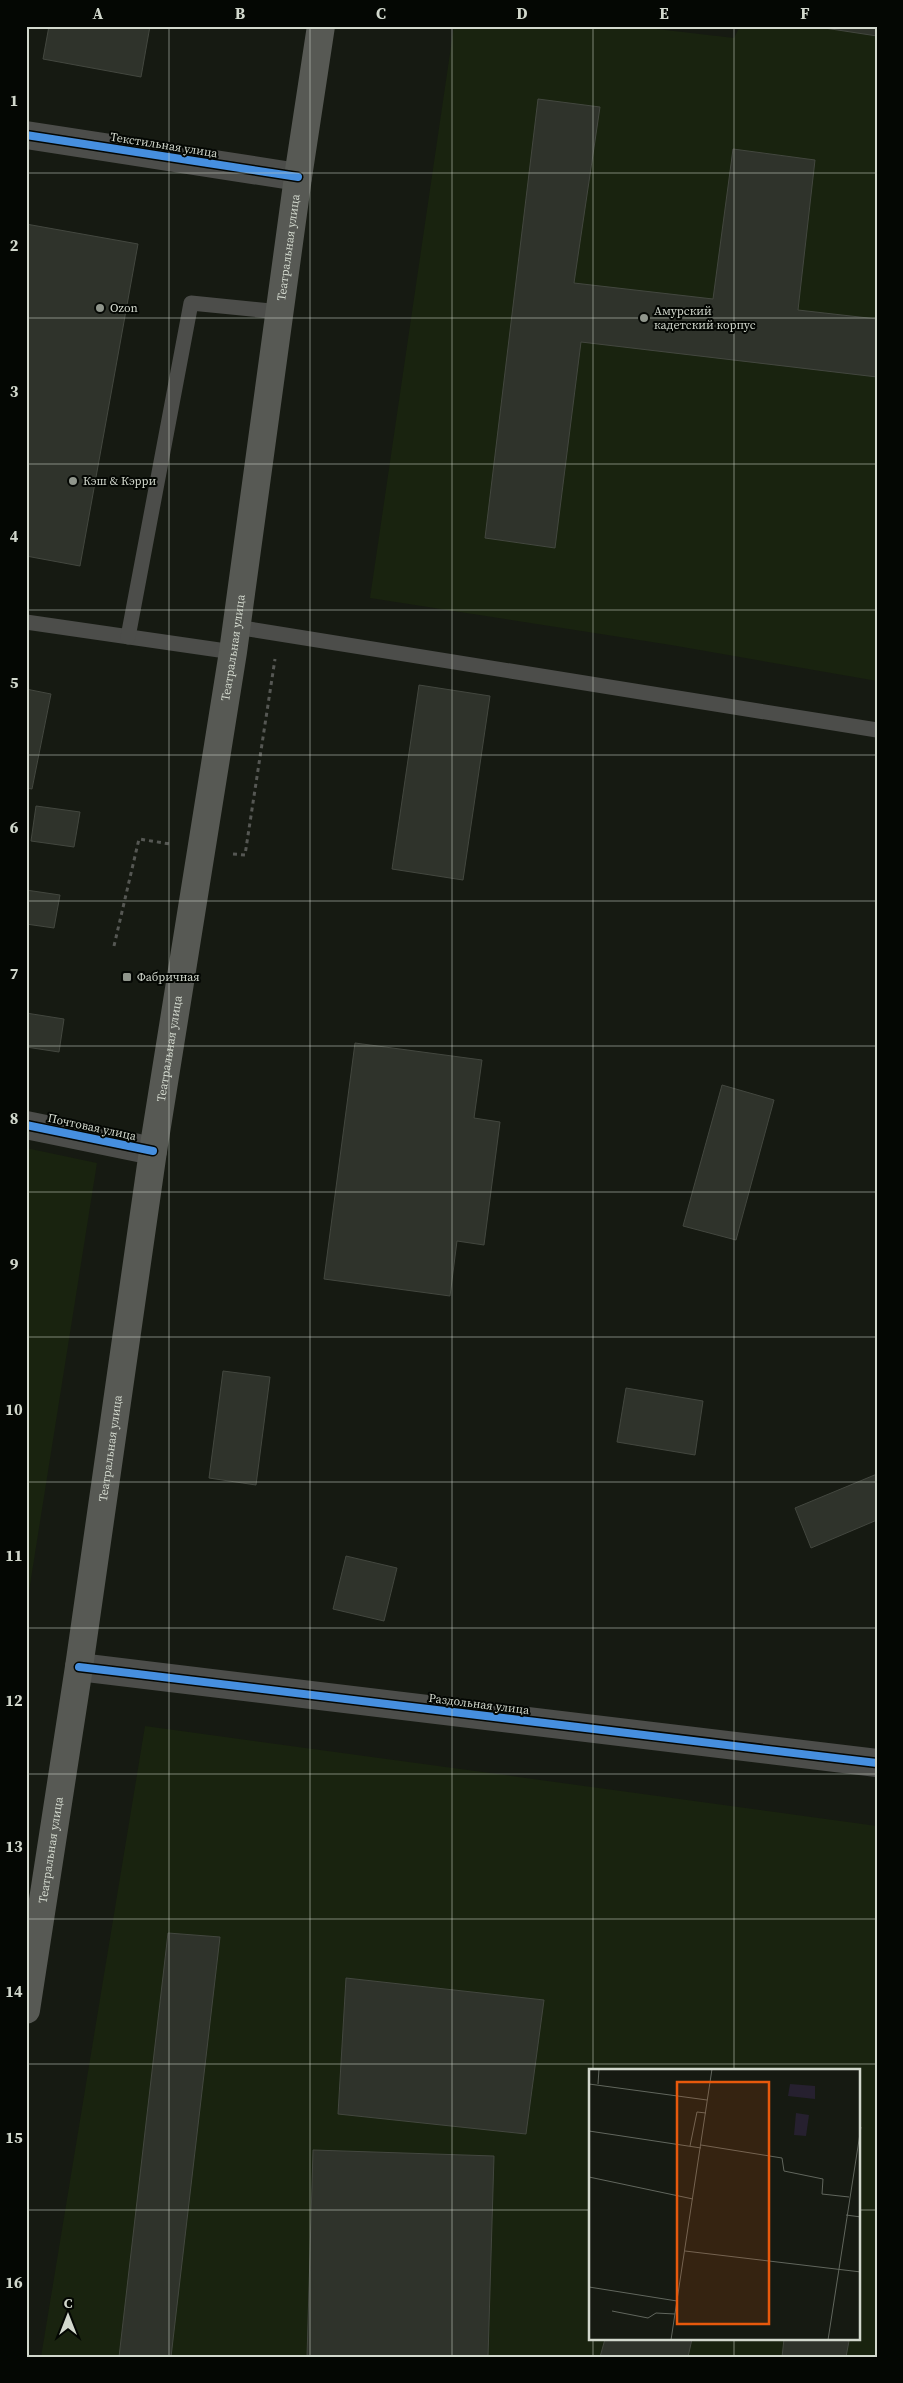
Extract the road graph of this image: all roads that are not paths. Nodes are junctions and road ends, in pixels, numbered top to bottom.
1 (321, 26) edge
2 (26, 136) edge
3 (298, 177) junction
4 (280, 312) junction
5 (26, 622) edge
6 (128, 637) junction
7 (235, 640) junction
8 (877, 730) edge
9 (26, 1125) edge
10 (153, 1151) junction
11 (79, 1667) junction
12 (877, 1763) edge
13 (26, 2010) edge

1 - 3 main road, Театральная улица
2 - 3 street, Текстильная улица
3 - 4 main road, Театральная улица
4 - 6 lane
4 - 7 main road, Театральная улица
5 - 6 lane
6 - 7 lane
7 - 8 lane
7 - 10 main road, Театральная улица
9 - 10 street, Почтовая улица
10 - 11 main road, Театральная улица
11 - 12 street, Раздольная улица
11 - 13 main road, Театральная улица

